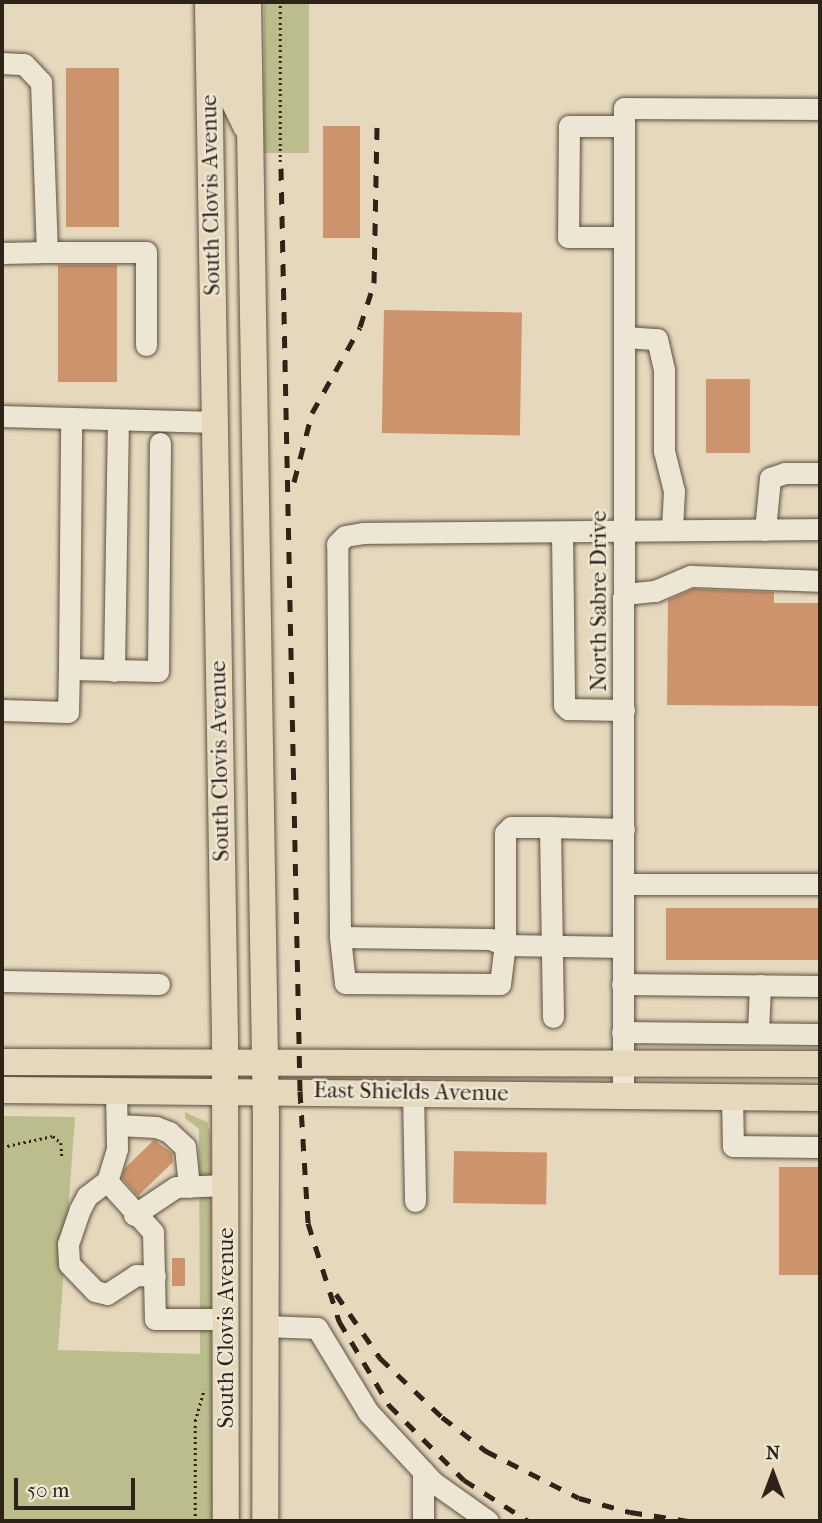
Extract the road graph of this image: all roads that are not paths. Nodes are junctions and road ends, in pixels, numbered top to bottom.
1 (208, 2) edge
2 (227, 2) edge
3 (248, 2) edge
4 (2, 63) edge
5 (820, 109) edge
6 (624, 117) junction
7 (250, 134) junction
8 (624, 237) junction
9 (47, 252) junction
10 (2, 253) edge
11 (625, 337) junction
12 (146, 345) dead end
13 (2, 416) edge
14 (71, 419) junction
15 (118, 420) junction
16 (215, 422) junction
17 (160, 443) dead end
18 (820, 473) edge
19 (820, 529) edge
20 (671, 530) junction
21 (765, 530) junction
22 (626, 531) junction
23 (562, 532) junction
24 (820, 581) edge
25 (625, 594) junction
26 (69, 669) junction
27 (114, 671) junction
28 (2, 710) edge
29 (624, 710) junction
30 (550, 827) junction
31 (624, 829) junction
32 (623, 884) junction
33 (820, 884) edge
34 (340, 937) junction
35 (505, 945) junction
36 (553, 946) junction
37 (623, 947) junction
38 (2, 981) edge
39 (159, 984) dead end
40 (622, 984) junction
41 (760, 985) junction
42 (820, 986) edge
43 (553, 1017) dead end
44 (622, 1032) junction
45 (758, 1033) junction
46 (820, 1034) edge
47 (225, 1061) junction
48 (264, 1061) junction
49 (2, 1062) edge
50 (622, 1062) junction
51 (820, 1064) edge
52 (2, 1090) edge
53 (116, 1090) junction
54 (225, 1090) junction
55 (265, 1090) junction
56 (413, 1093) junction
57 (623, 1094) junction
58 (732, 1096) junction
59 (820, 1098) edge
60 (117, 1125) junction
61 (820, 1146) edge
62 (107, 1181) junction
63 (226, 1185) junction
64 (189, 1187) junction
65 (415, 1201) dead end
66 (134, 1215) junction
67 (155, 1276) junction
68 (226, 1319) junction
69 (265, 1326) junction
70 (423, 1471) junction
71 (226, 1521) edge
72 (265, 1521) edge
73 (423, 1521) edge
74 (488, 1521) edge

1 - 16 main road, South Clovis Avenue
2 - 7 main road
3 - 7 main road, South Clovis Avenue
4 - 9 street
5 - 6 street
6 - 8 street, North Sabre Drive
6 - 8 street
7 - 48 main road, South Clovis Avenue
8 - 11 street, North Sabre Drive
9 - 10 street
9 - 12 street
11 - 20 street
11 - 22 street, North Sabre Drive
13 - 14 street
14 - 15 street
14 - 26 street
15 - 16 street
15 - 27 street
16 - 47 main road, South Clovis Avenue
17 - 27 street
18 - 21 street
19 - 21 street
20 - 21 street
20 - 22 street
22 - 23 street
22 - 25 street, North Sabre Drive
23 - 29 street
23 - 34 street
24 - 25 street
25 - 29 street, North Sabre Drive
26 - 27 street
26 - 28 street
29 - 31 street, North Sabre Drive
30 - 31 street
30 - 35 street
30 - 36 street
31 - 32 street, North Sabre Drive
32 - 33 street
32 - 37 street, North Sabre Drive
34 - 35 street
34 - 35 street
35 - 36 street
36 - 37 street
36 - 43 street
37 - 40 street, North Sabre Drive
38 - 39 street
40 - 41 street
40 - 44 street, North Sabre Drive
41 - 42 street
41 - 45 street
44 - 45 street
44 - 50 street, North Sabre Drive
45 - 46 street
47 - 48 main road, East Shields Avenue
47 - 49 main road, East Shields Avenue
47 - 54 main road, South Clovis Avenue
48 - 50 main road, East Shields Avenue
48 - 55 main road, South Clovis Avenue
50 - 51 main road, East Shields Avenue
50 - 57 street, North Sabre Drive
52 - 53 main road, East Shields Avenue
53 - 54 main road, East Shields Avenue
53 - 60 street
54 - 55 main road, East Shields Avenue
54 - 63 main road, South Clovis Avenue
55 - 56 main road, East Shields Avenue
55 - 69 main road, South Clovis Avenue
56 - 57 main road, East Shields Avenue
56 - 65 street
57 - 58 main road, East Shields Avenue
58 - 59 main road, East Shields Avenue
58 - 61 street
60 - 62 street
60 - 64 street
62 - 66 street
62 - 67 street
63 - 64 street
63 - 68 main road, South Clovis Avenue
64 - 66 street
66 - 67 street
67 - 68 street
68 - 71 main road, South Clovis Avenue
69 - 70 street
69 - 72 main road, South Clovis Avenue
70 - 73 street
70 - 74 street

